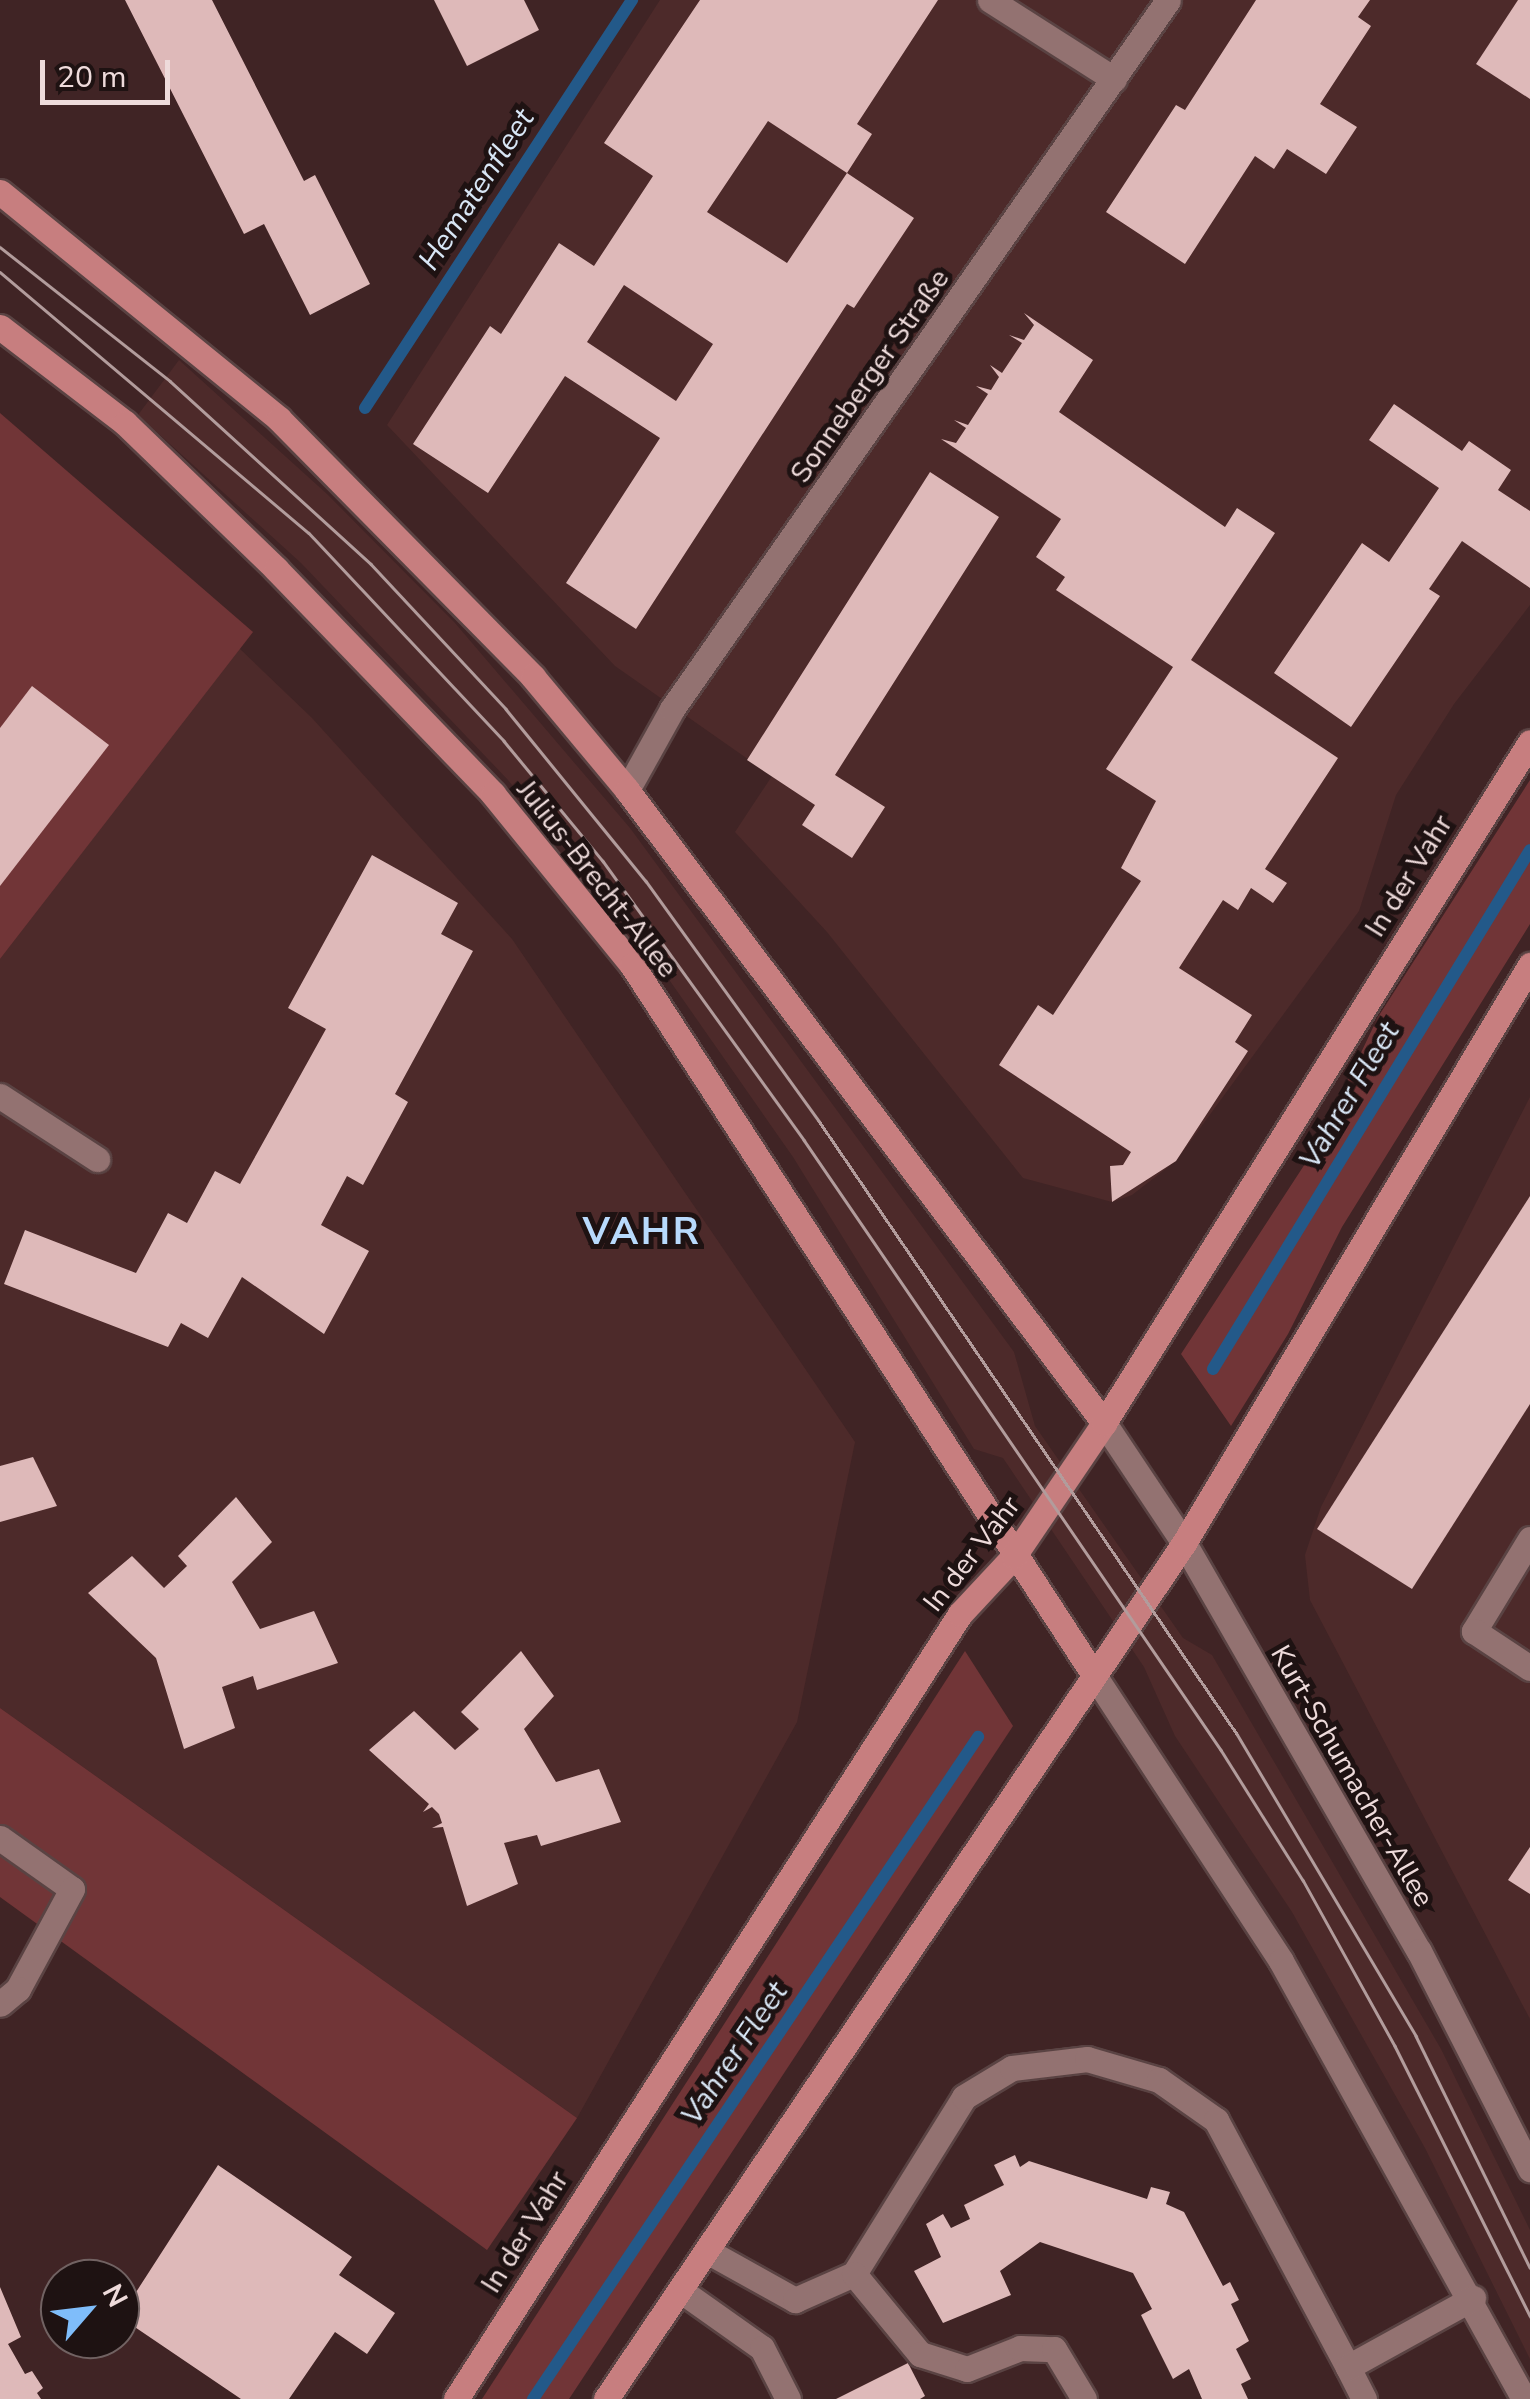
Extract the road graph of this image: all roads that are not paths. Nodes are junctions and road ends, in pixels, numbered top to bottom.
1 (990, 0) edge
2 (1168, 0) edge
3 (1114, 79) junction
4 (0, 192) edge
5 (0, 327) edge
6 (1530, 742) edge
7 (627, 790) junction
8 (1530, 964) edge
9 (0, 1096) edge
10 (97, 1159) dead end
11 (1104, 1423) junction
12 (1530, 1539) edge
13 (1184, 1542) junction
14 (1014, 1556) junction
15 (1530, 1668) edge
16 (1092, 1672) junction
17 (0, 1838) edge
18 (9, 1996) edge
19 (1530, 2169) edge
20 (708, 2250) junction
21 (854, 2274) junction
22 (680, 2290) junction
23 (1473, 2298) junction
24 (1348, 2367) junction
25 (456, 2399) edge
26 (606, 2399) edge
27 (788, 2399) edge
28 (1084, 2399) edge
29 (1364, 2399) edge
30 (1524, 2399) edge

1 - 3 street
2 - 3 street, Sonneberger Straße
3 - 7 street, Sonneberger Straße
4 - 7 main road
5 - 14 main road, Julius-Brecht-Allee
6 - 11 main road, In der Vahr
7 - 11 main road
8 - 13 main road
9 - 10 street
11 - 13 street, Kurt-Schumacher-Allee
11 - 14 main road, In der Vahr
12 - 15 street
13 - 16 main road
13 - 19 street, Kurt-Schumacher-Allee
14 - 16 main road, Julius-Brecht-Allee
14 - 25 main road, In der Vahr
16 - 20 main road
16 - 23 street
17 - 18 street
20 - 21 street
20 - 22 main road
21 - 24 street
21 - 28 street
22 - 26 main road
22 - 27 street
23 - 24 street
23 - 30 street
24 - 29 street

